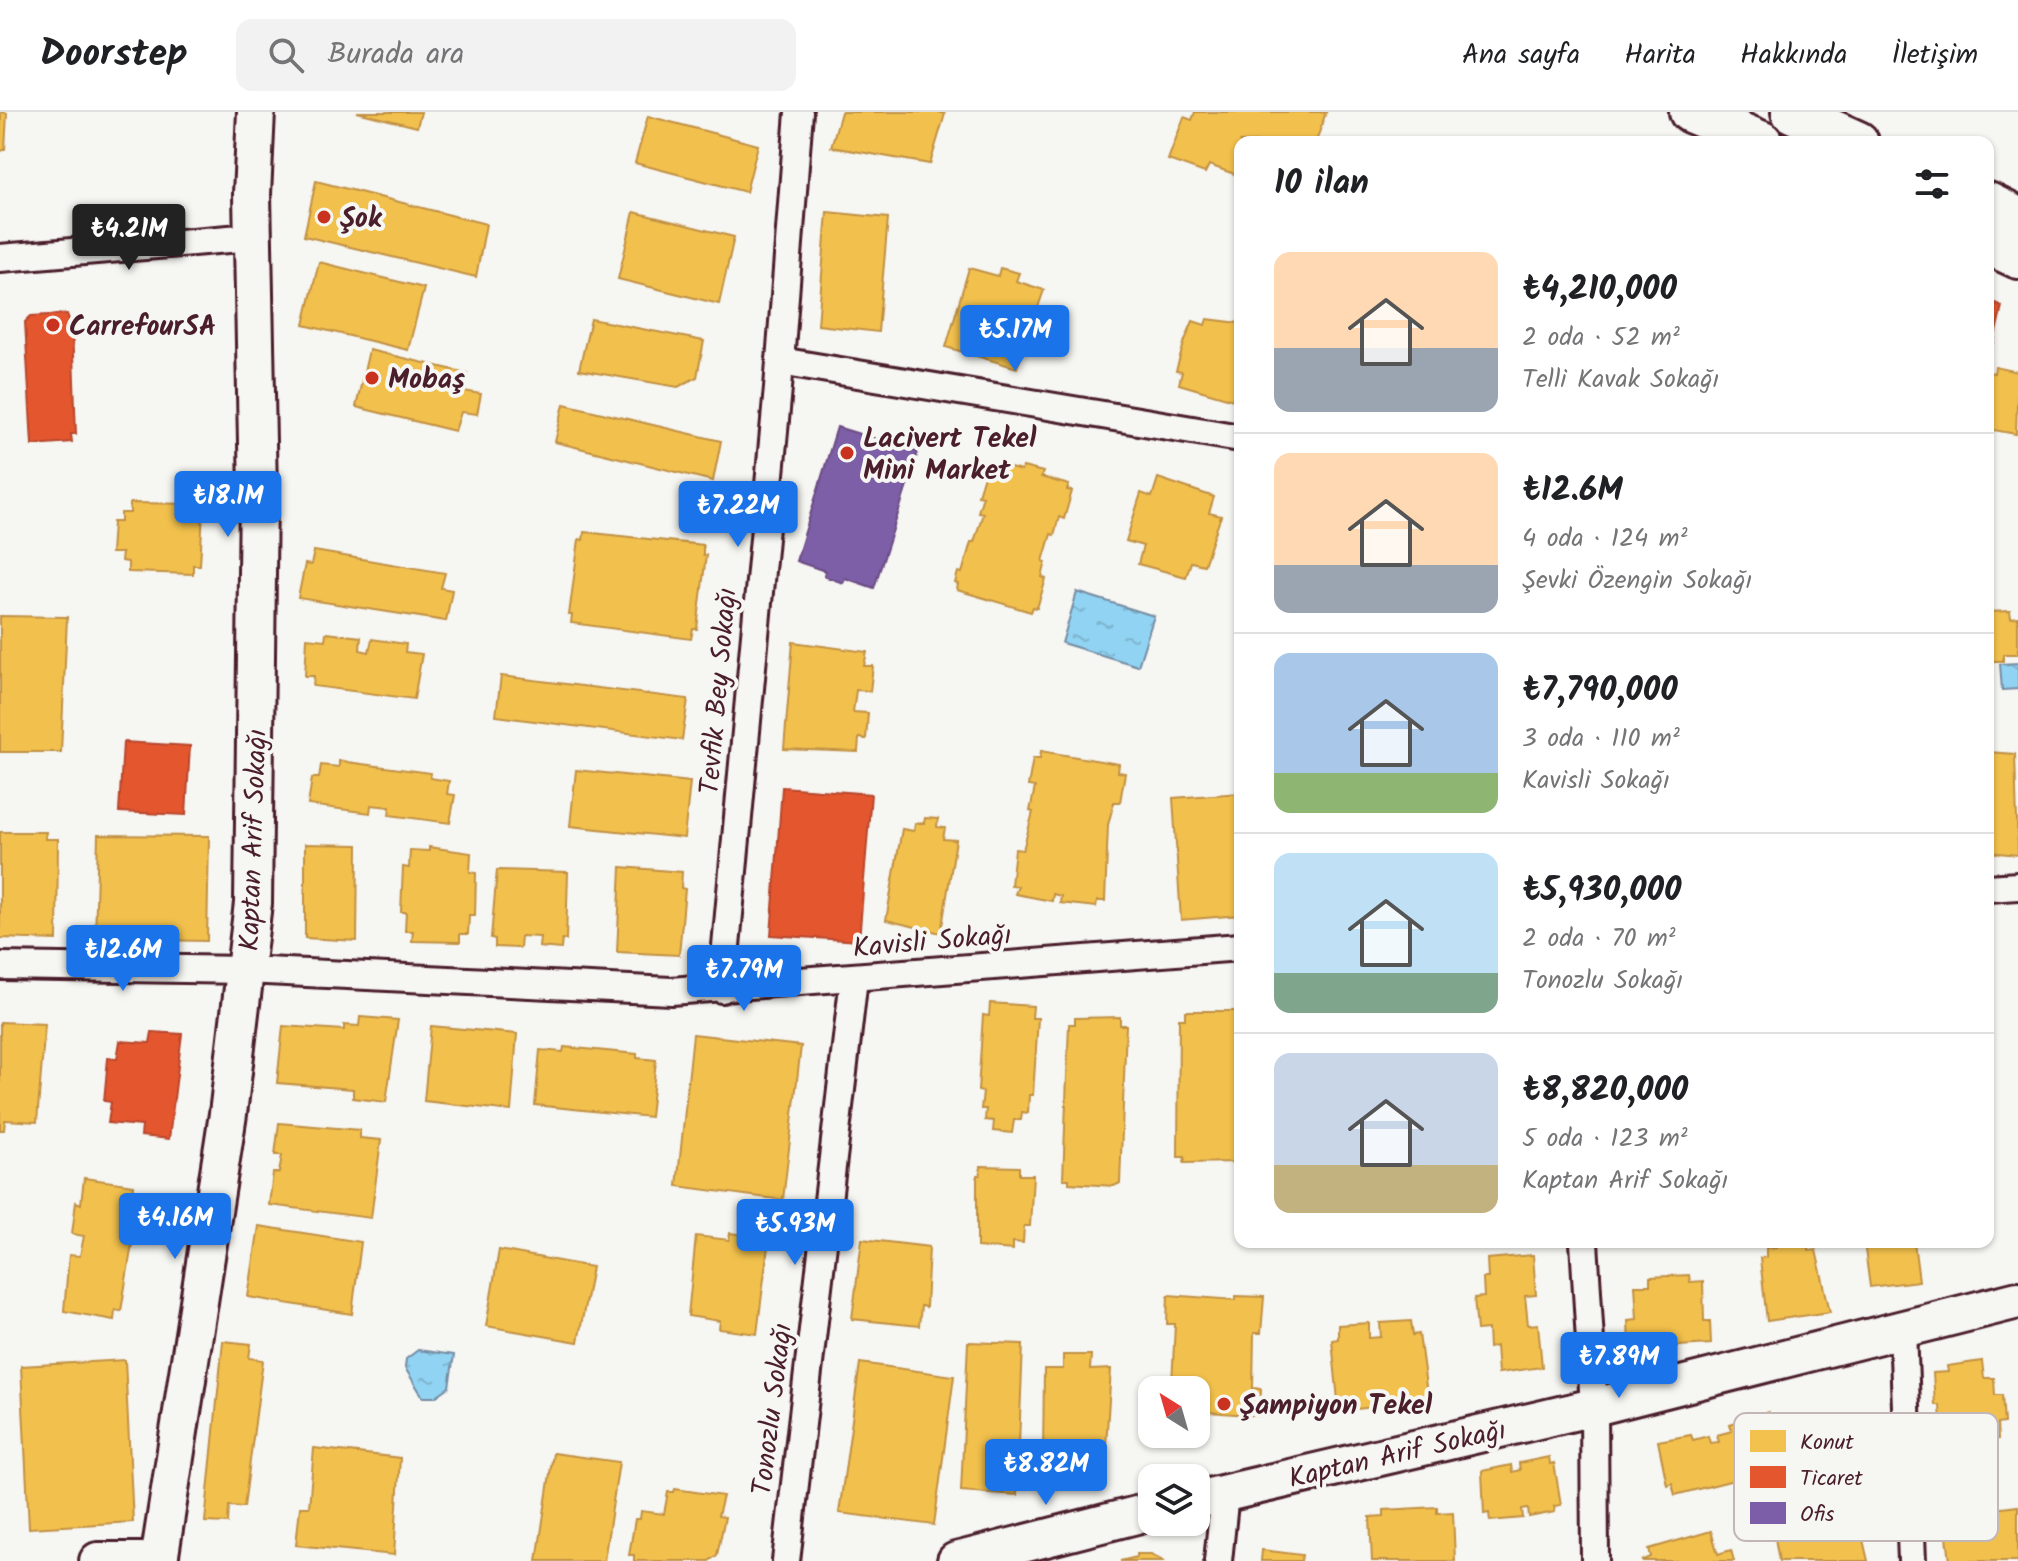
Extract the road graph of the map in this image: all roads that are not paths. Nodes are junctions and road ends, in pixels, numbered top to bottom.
1 (256, 112) edge
2 (799, 112) edge
3 (1690, 112) edge
4 (1792, 112) edge
5 (1748, 136) edge
6 (1845, 136) edge
7 (1994, 206) edge
8 (2018, 218) edge
9 (253, 237) junction
10 (1994, 247) edge
11 (0, 258) edge
12 (2018, 258) edge
13 (780, 361) junction
14 (1234, 437) edge
15 (2018, 886) edge
16 (1994, 888) edge
17 (1234, 947) edge
18 (0, 966) edge
19 (246, 970) junction
20 (854, 978) junction
21 (722, 989) junction
22 (1584, 1248) edge
23 (2018, 1300) edge
24 (1903, 1330) junction
25 (1594, 1407) junction
26 (1906, 1413) edge
27 (1210, 1496) edge
28 (1138, 1515) edge
29 (1911, 1541) edge
30 (98, 1561) edge
31 (141, 1561) edge
32 (159, 1561) edge
33 (786, 1561) edge
34 (956, 1561) edge
35 (1218, 1561) edge
36 (1595, 1561) edge
37 (1912, 1561) edge

1 - 9 street, Kaptan Arif Sokağı
2 - 13 street, Tevfik Bey Sokağı
3 - 5 main road
4 - 6 main road
7 - 8 main road
9 - 11 street
9 - 19 street, Kaptan Arif Sokağı
10 - 12 main road
13 - 14 street
13 - 21 street, Tevfik Bey Sokağı
15 - 16 street
17 - 20 street, Kavisli Sokağı
18 - 19 street, Kavisli Sokağı
19 - 21 street, Kavisli Sokağı
19 - 32 street, Kaptan Arif Sokağı
20 - 21 street, Kavisli Sokağı
20 - 33 street, Tonozlu Sokağı
22 - 25 street
23 - 24 street, Kaptan Arif Sokağı
24 - 25 street, Kaptan Arif Sokağı
24 - 26 street
25 - 27 street, Kaptan Arif Sokağı
25 - 36 street
27 - 35 street
28 - 34 street
29 - 37 street
30 - 31 street

